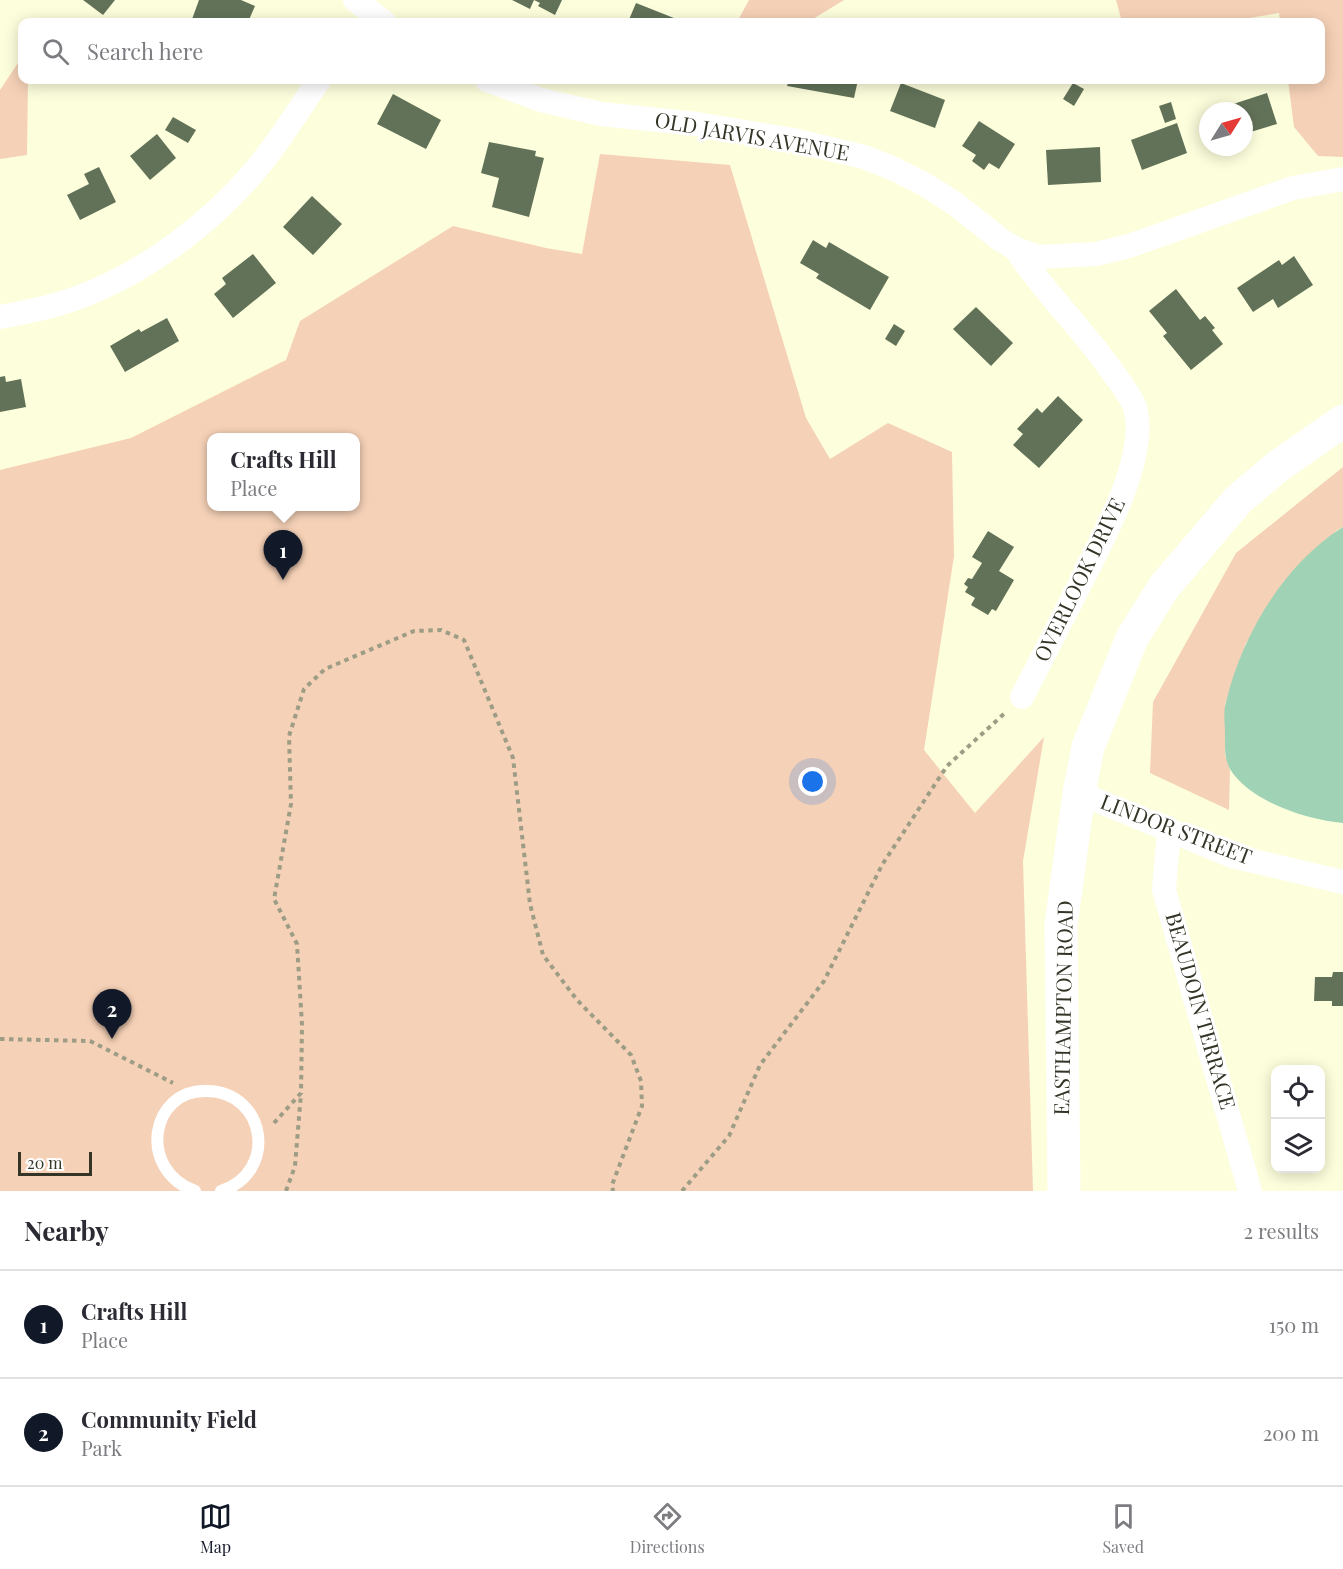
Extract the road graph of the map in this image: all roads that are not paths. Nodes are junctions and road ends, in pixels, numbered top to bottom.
1 (358, 10) edge
2 (375, 18) edge
3 (316, 84) edge
4 (498, 84) edge
5 (1343, 179) edge
6 (1016, 249) junction
7 (0, 317) edge
8 (1343, 421) edge
9 (1022, 697) road end
10 (1079, 793) junction
11 (1168, 830) junction
12 (1343, 882) edge
13 (171, 1185) edge
14 (195, 1191) edge
15 (221, 1191) edge
16 (1064, 1191) edge
17 (1250, 1191) edge

1 - 2 street
3 - 7 street
4 - 6 street, OLD JARVIS AVENUE
5 - 6 street, OLD JARVIS AVENUE
6 - 9 street, OVERLOOK DRIVE
8 - 10 main road, EASTHAMPTON ROAD
10 - 11 street, LINDOR STREET
10 - 16 main road, EASTHAMPTON ROAD
11 - 12 street, LINDOR STREET
11 - 17 street, BEAUDOIN TERRACE
13 - 14 lane
13 - 15 lane

